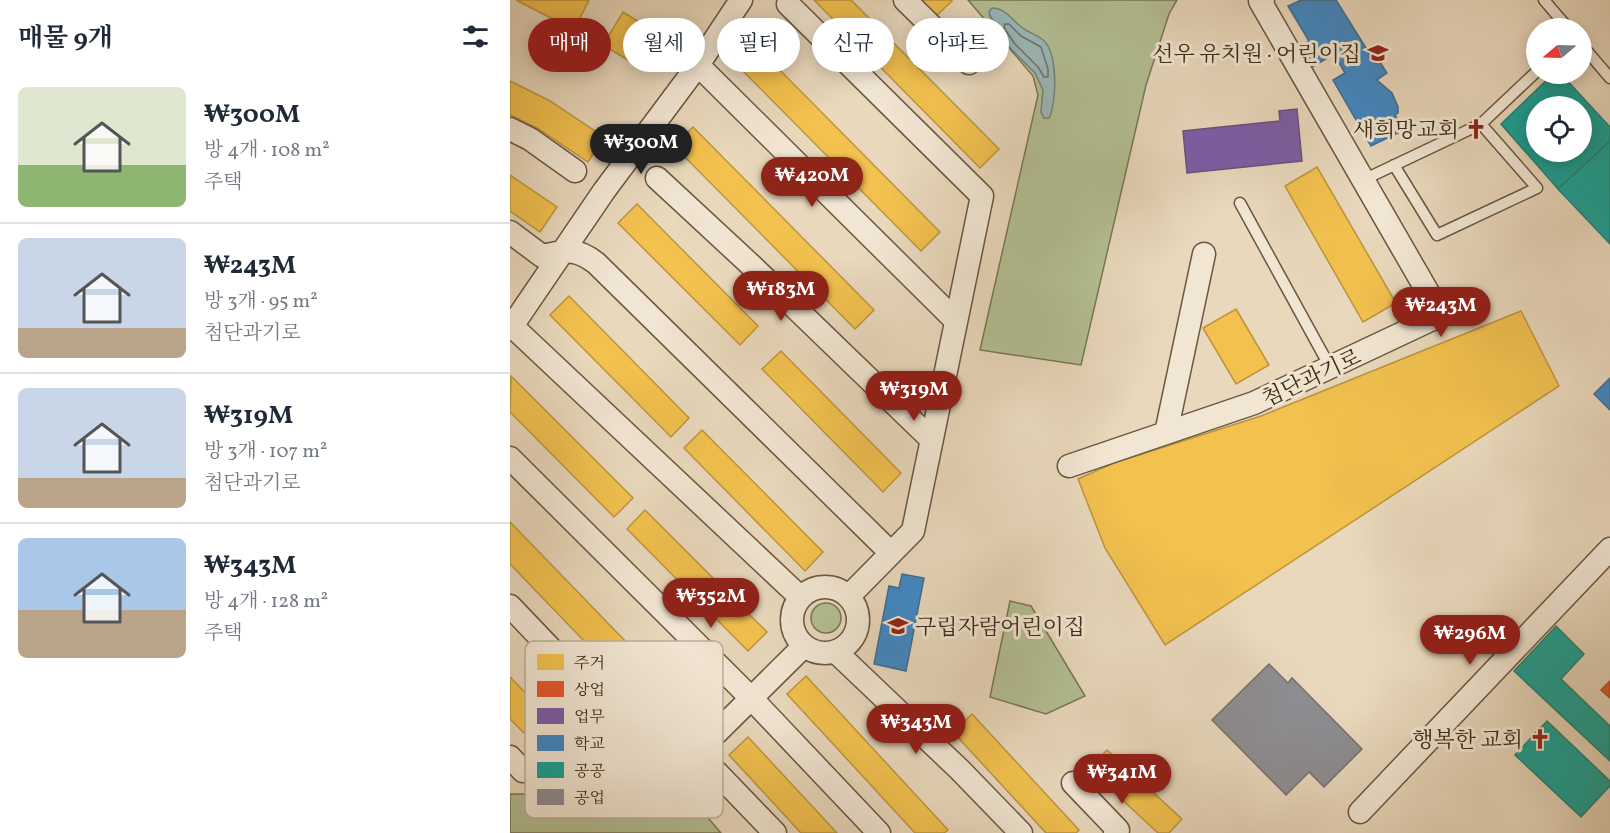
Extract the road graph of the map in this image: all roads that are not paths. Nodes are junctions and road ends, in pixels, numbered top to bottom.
1 (741, 0) edge
2 (905, 0) edge
3 (1263, 0) edge
4 (1544, 0) edge
5 (788, 4) dead end
6 (923, 18) edge
7 (1559, 18) edge
8 (705, 54) edge
9 (1592, 57) edge
10 (693, 72) edge
11 (705, 72) edge
12 (1610, 78) edge
13 (1526, 81) edge
14 (1481, 124) junction
15 (510, 129) edge
16 (1394, 165) junction
17 (575, 171) dead end
18 (657, 178) dead end
19 (1363, 180) junction
20 (1240, 203) dead end
21 (510, 232) edge
22 (563, 252) junction
23 (1203, 254) dead end
24 (956, 321) junction
25 (511, 328) edge
26 (1330, 367) junction
27 (1166, 433) junction
28 (931, 439) junction
29 (510, 458) edge
30 (1070, 466) dead end
31 (1610, 549) edge
32 (891, 553) junction
33 (849, 596) junction
34 (800, 597) junction
35 (510, 606) edge
36 (543, 641) edge
37 (694, 641) edge
38 (804, 646) junction
39 (836, 652) junction
40 (723, 670) edge
41 (751, 698) junction
42 (723, 726) edge
43 (510, 757) edge
44 (525, 771) edge
45 (723, 779) edge
46 (1073, 783) dead end
47 (1360, 812) dead end
48 (1118, 832) edge
49 (775, 833) edge
50 (879, 833) edge
51 (1021, 833) edge

1 - 8 street
2 - 6 street
3 - 19 street, 첨단과기로
4 - 7 lane
5 - 24 street
9 - 12 lane
10 - 22 street
11 - 24 street
13 - 14 lane
14 - 16 lane
14 - 16 lane
15 - 17 street
16 - 19 lane
18 - 28 street
19 - 26 street, 첨단과기로
20 - 26 lane
21 - 22 street
22 - 25 street
22 - 32 street
23 - 27 street
24 - 28 street
25 - 34 street
26 - 27 street, 첨단과기로
27 - 30 street, 첨단과기로
28 - 32 street
29 - 37 street
31 - 47 street
32 - 33 street
33 - 34 street
33 - 39 street
34 - 38 street
35 - 36 street
38 - 39 street
38 - 41 street
39 - 51 street
40 - 41 street
41 - 42 street
41 - 50 street
43 - 44 street
45 - 49 street
46 - 48 street

